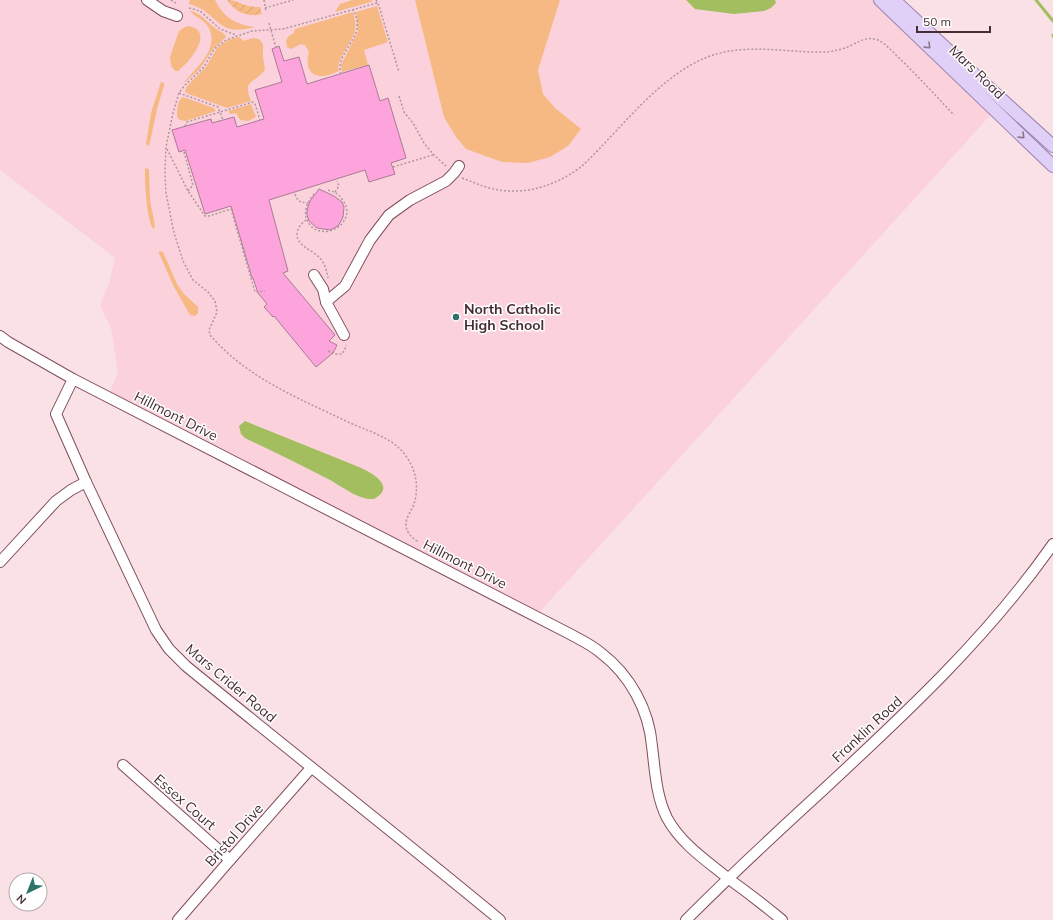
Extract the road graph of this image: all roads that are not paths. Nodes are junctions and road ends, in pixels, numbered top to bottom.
1 (147, 0) edge
2 (880, 0) edge
3 (894, 0) edge
4 (177, 16) dead end
5 (1053, 146) edge
6 (1053, 166) edge
7 (457, 169) road end
8 (314, 275) dead end
9 (326, 302) junction
10 (344, 335) road end
11 (0, 336) edge
12 (73, 380) junction
13 (86, 482) junction
14 (1053, 544) edge
15 (0, 562) edge
16 (122, 765) dead end
17 (312, 768) junction
18 (230, 860) junction
19 (729, 878) junction
20 (178, 920) edge
21 (500, 920) edge
22 (686, 920) edge
23 (782, 920) edge

1 - 4 street
2 -> 6 main road, Mars Road
3 - 5 main road, Mars Road
7 - 9 street
8 - 9 street
9 - 10 street
11 - 12 street
12 - 13 street, Mars Crider Road
12 - 19 street, Hillmont Drive
13 - 15 street
13 - 17 street, Mars Crider Road
14 - 19 street, Franklin Road
16 - 18 street, Essex Court
17 - 18 street, Bristol Drive
17 - 21 street, Mars Crider Road
18 - 20 street, Bristol Drive
19 - 22 street, Franklin Road
19 - 23 street, Hillmont Drive

